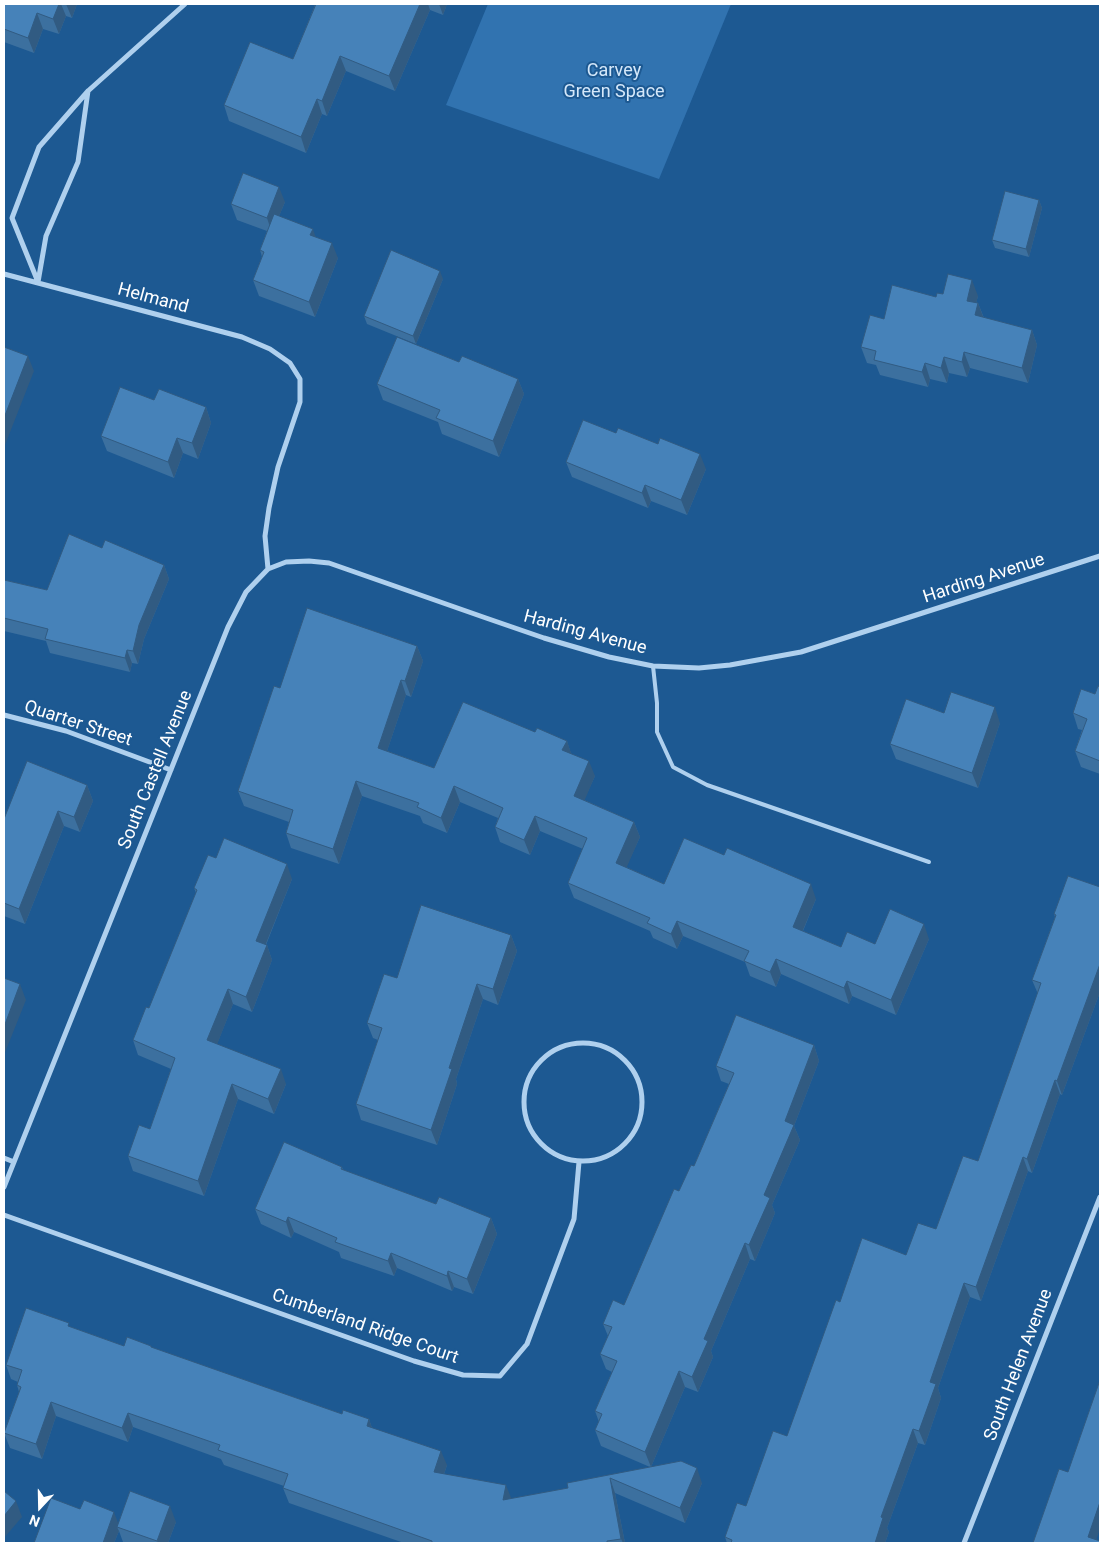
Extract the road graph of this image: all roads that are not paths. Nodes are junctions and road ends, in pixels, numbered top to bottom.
1 (185, 4) edge
2 (88, 91) junction
3 (4, 274) edge
4 (38, 282) junction
5 (1100, 556) edge
6 (268, 569) junction
7 (653, 666) junction
8 (4, 715) edge
9 (171, 770) junction
10 (929, 862) dead end
11 (4, 1158) edge
12 (14, 1162) junction
13 (579, 1162) junction
14 (4, 1187) edge
15 (1100, 1197) edge
16 (4, 1215) edge
17 (964, 1543) edge

1 - 2 street
2 - 4 street
2 - 4 street
3 - 4 street, Helmand
4 - 6 street, Helmand
5 - 7 street, Harding Avenue
6 - 7 street, Harding Avenue
6 - 9 street, South Castell Avenue
7 - 10 lane
8 - 9 street, Quarter Street
9 - 12 street, South Castell Avenue
11 - 12 street
12 - 14 street, South Castell Avenue
13 - 13 street
13 - 16 street, Cumberland Ridge Court
15 - 17 street, South Helen Avenue

